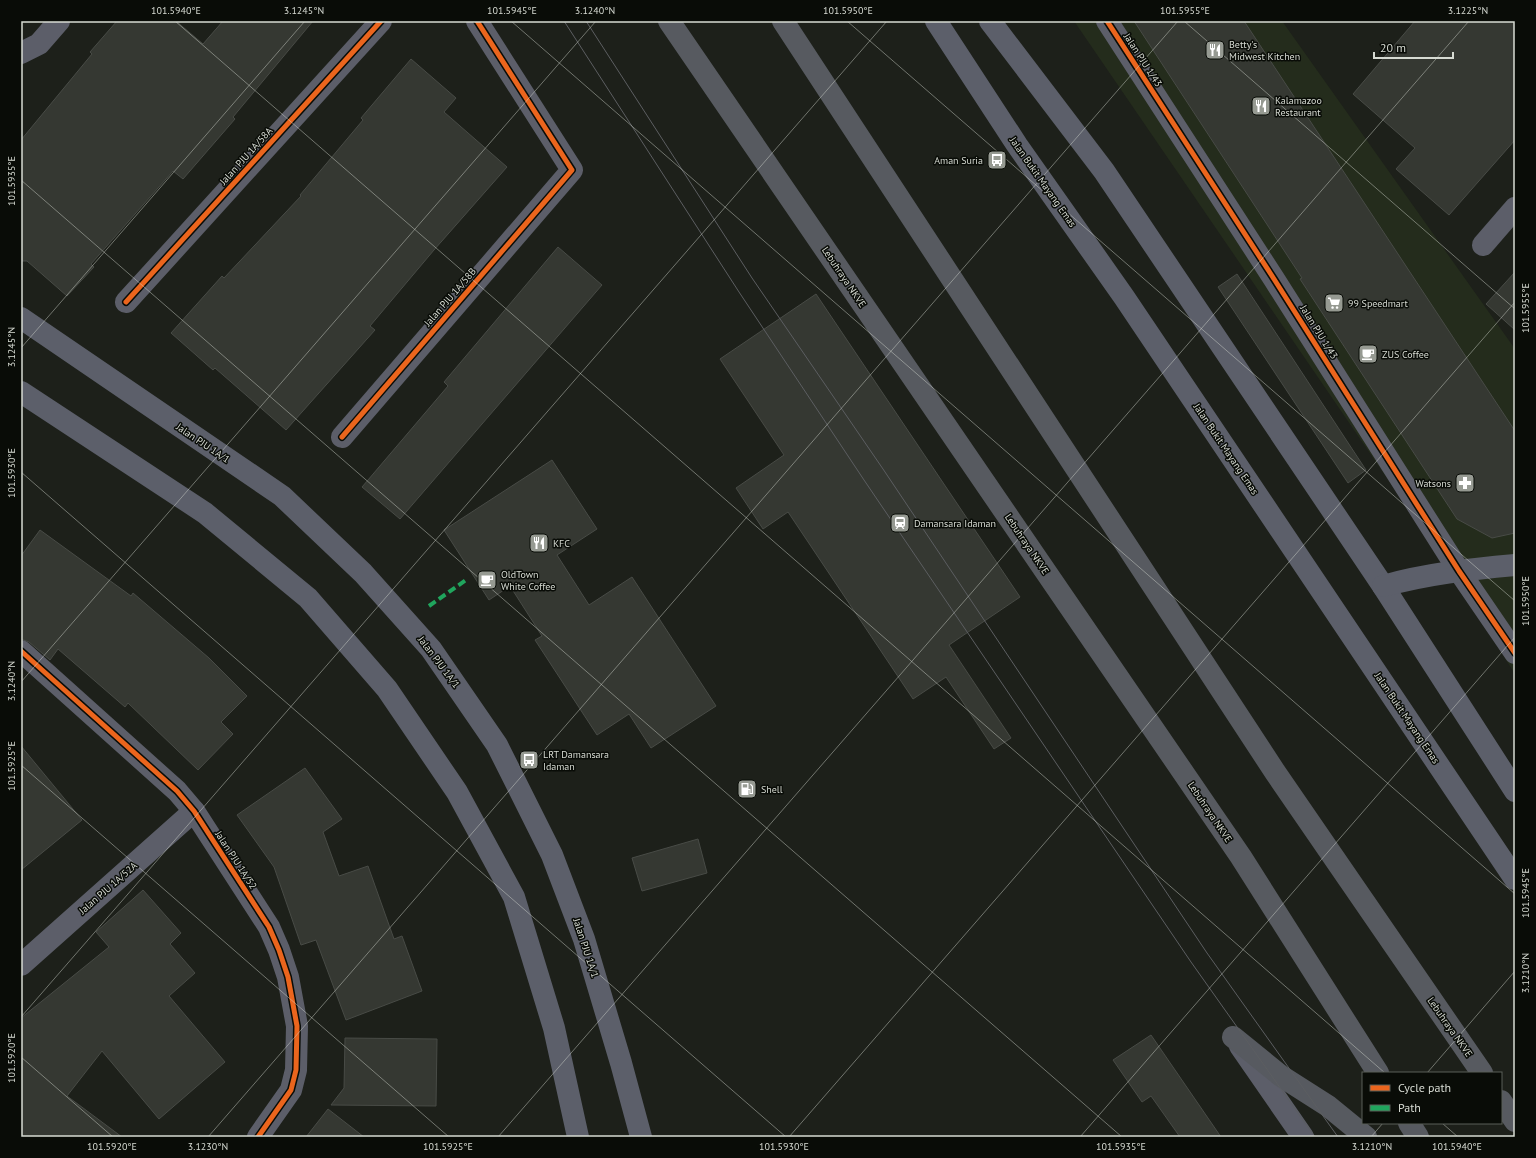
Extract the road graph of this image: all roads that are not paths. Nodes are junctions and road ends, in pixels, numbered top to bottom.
1 (59, 21) edge
2 (381, 21) edge
3 (477, 21) edge
4 (669, 21) edge
5 (782, 21) edge
6 (990, 21) edge
7 (1107, 21) edge
8 (943, 23) edge
9 (21, 53) edge
10 (1515, 208) edge
11 (1483, 245) dead end
12 (126, 302) dead end
13 (21, 318) edge
14 (21, 392) edge
15 (342, 436) dead end
16 (1515, 565) edge
17 (1459, 570) junction
18 (1383, 586) junction
19 (21, 652) edge
20 (1515, 653) edge
21 (1515, 790) edge
22 (194, 811) junction
23 (1515, 879) edge
24 (21, 965) edge
25 (1233, 1037) joint
26 (1377, 1072) edge
27 (1481, 1072) edge
28 (1502, 1102) edge
29 (1515, 1121) edge
30 (1410, 1124) edge
31 (258, 1137) edge
32 (578, 1137) edge
33 (641, 1137) edge
34 (1303, 1137) edge
35 (1366, 1137) edge
36 (1418, 1137) edge

1 - 9 street
2 - 12 street, Jalan PJU 1A/58A
3 - 15 street, Jalan PJU 1A/58B
4 - 26 highway, Lebuhraya NKVE
5 - 27 highway, Lebuhraya NKVE
6 - 18 main road
7 - 17 street, Jalan PJU 1/43
8 - 23 main road, Jalan Bukit Mayang Emas
10 - 11 street
13 - 33 main road, Jalan PJU 1A/1
14 - 32 main road
16 - 17 main road
17 - 18 main road
17 - 20 street, Jalan PJU 1/43
18 - 21 main road
19 - 22 street, Jalan PJU 1A/52
22 - 24 street, Jalan PJU 1A/52A
22 - 31 street, Jalan PJU 1A/52
25 - 34 street
25 - 35 highway
28 - 29 highway
30 - 36 highway

